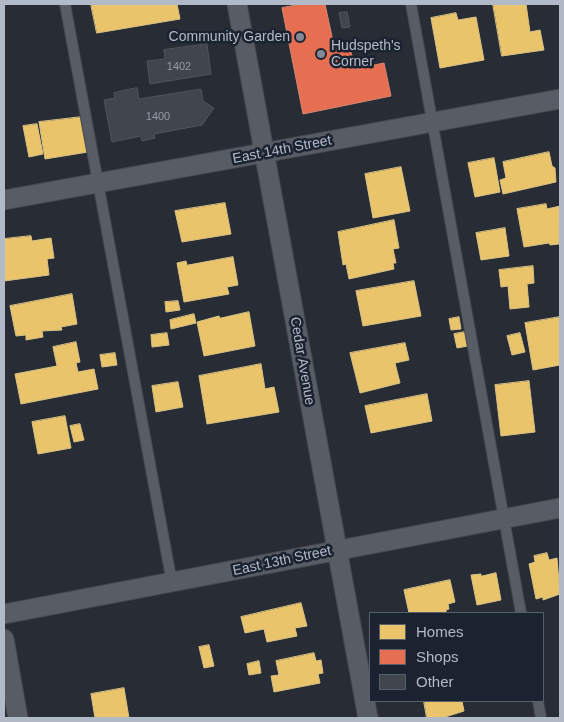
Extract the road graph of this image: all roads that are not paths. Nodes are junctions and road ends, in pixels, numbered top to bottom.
1 (65, 4) edge
2 (238, 4) edge
3 (411, 4) edge
4 (560, 99) edge
5 (433, 122) junction
6 (264, 154) junction
7 (97, 184) junction
8 (4, 200) edge
9 (560, 508) edge
10 (502, 519) junction
11 (336, 550) junction
12 (172, 584) junction
13 (521, 612) edge
14 (4, 614) edge
15 (4, 639) edge
16 (538, 702) edge
17 (18, 718) edge
18 (368, 718) edge
19 (541, 718) edge

1 - 7 lane
2 - 6 street, Cedar Avenue
3 - 5 lane
4 - 5 street, East 14th Street
5 - 6 street, East 14th Street
5 - 10 lane
6 - 7 street, East 14th Street
6 - 11 street, Cedar Avenue
7 - 8 street, East 14th Street
7 - 12 lane
9 - 10 street, East 13th Street
10 - 11 street, East 13th Street
10 - 13 lane
11 - 12 street, East 13th Street
11 - 18 street, Cedar Avenue
12 - 14 street, East 13th Street
15 - 17 street
16 - 19 lane

